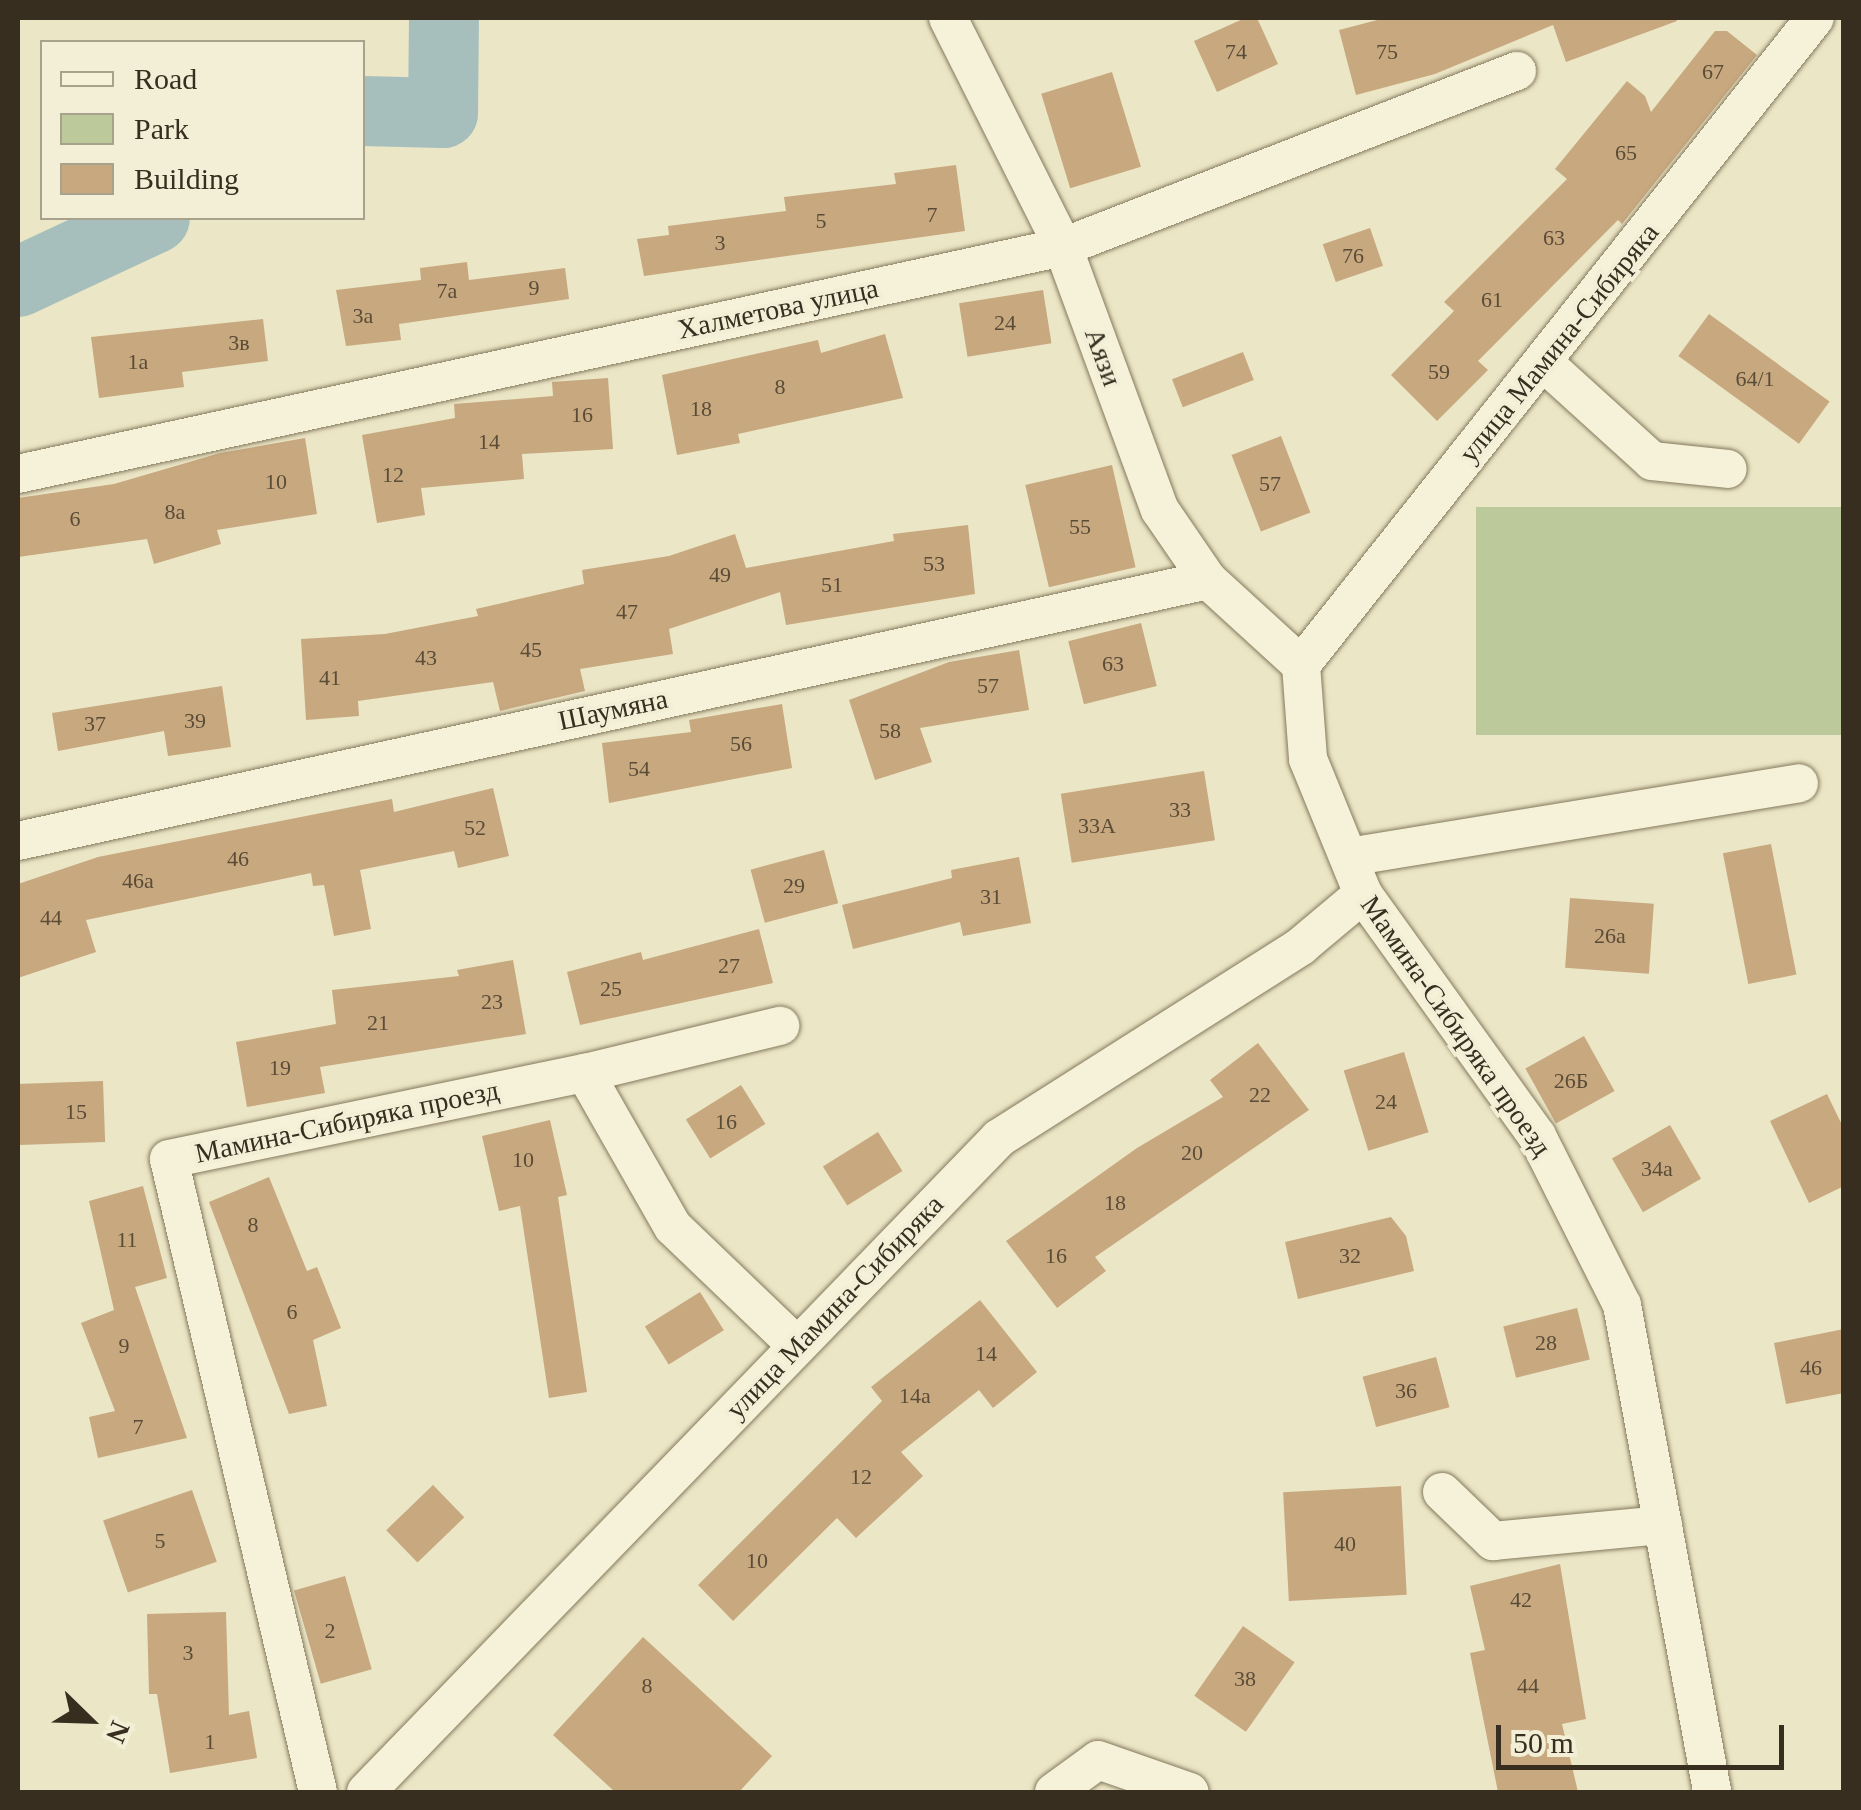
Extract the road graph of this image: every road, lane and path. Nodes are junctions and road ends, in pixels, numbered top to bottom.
1 (948, 18) edge
2 (1814, 18) edge
3 (1517, 71) dead end
4 (1063, 247) junction
5 (1544, 362) junction
6 (1728, 469) dead end
7 (18, 474) edge
8 (1208, 580) junction
9 (1300, 665) junction
10 (1799, 783) dead end
11 (18, 840) edge
12 (1348, 857) junction
13 (1363, 894) junction
14 (780, 1026) dead end
15 (585, 1073) junction
16 (797, 1346) junction
17 (1442, 1492) dead end
18 (1664, 1525) junction
19 (318, 1792) edge
20 (366, 1792) edge
21 (1054, 1792) edge
22 (1190, 1792) edge
23 (1712, 1792) edge

1 - 4 street, Аязи
2 - 5 street, улица Мамина-Сибиряка
3 - 4 street, Халметова улица
4 - 7 street, Халметова улица
4 - 8 street, Аязи
5 - 6 street
5 - 9 street, улица Мамина-Сибиряка
8 - 9 street, Аязи
8 - 11 street, Шаумяна
9 - 12 street, Мамина-Сибиряка проезд
10 - 12 street
12 - 13 street, Мамина-Сибиряка проезд
13 - 16 street, улица Мамина-Сибиряка
13 - 18 street, Мамина-Сибиряка проезд
14 - 15 street
15 - 16 street
15 - 19 street, Мамина-Сибиряка проезд
16 - 20 street, улица Мамина-Сибиряка
17 - 18 street
18 - 23 street, Мамина-Сибиряка проезд
21 - 22 street

